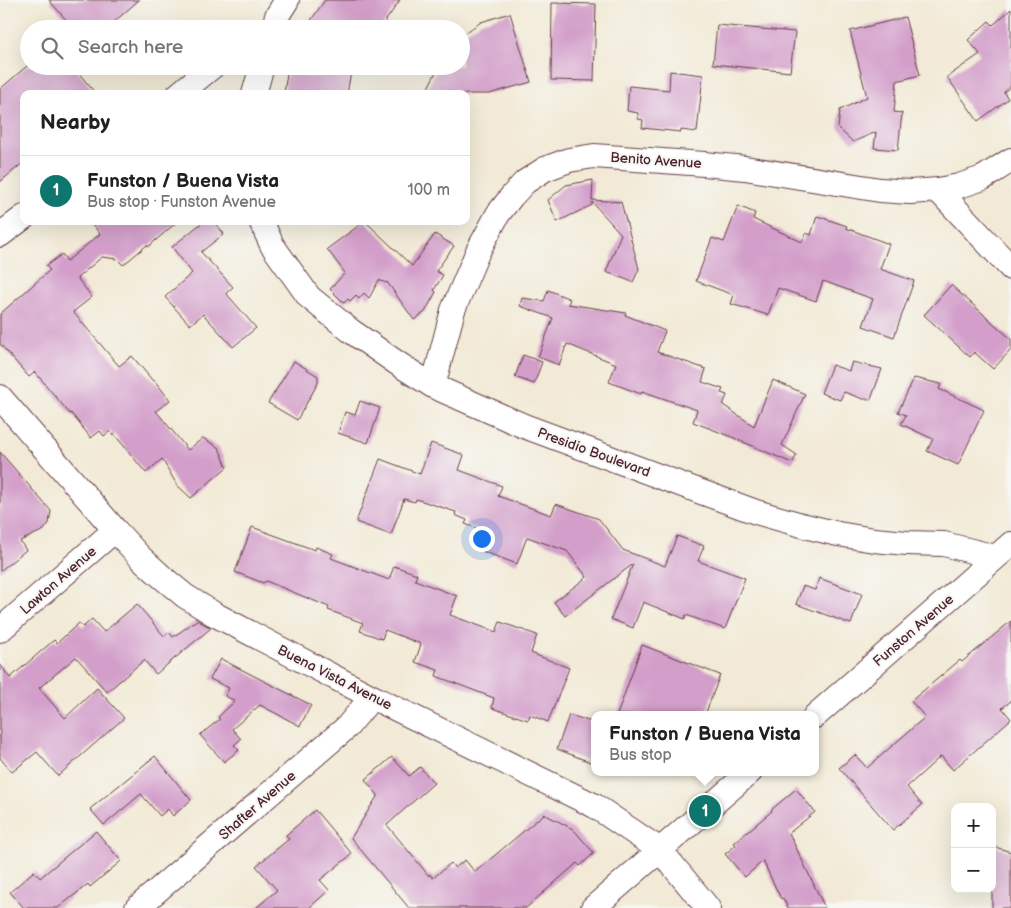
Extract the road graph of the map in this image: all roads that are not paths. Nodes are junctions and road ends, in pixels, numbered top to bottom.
1 (203, 75) edge
2 (259, 75) edge
3 (184, 90) edge
4 (255, 90) edge
5 (1011, 160) edge
6 (938, 190) junction
7 (20, 220) edge
8 (263, 225) edge
9 (0, 236) edge
10 (1011, 268) edge
11 (433, 386) junction
12 (0, 397) edge
13 (115, 530) junction
14 (1003, 550) edge
15 (0, 630) edge
16 (372, 697) junction
17 (819, 712) edge
18 (745, 776) edge
19 (660, 850) junction
20 (137, 908) edge
21 (593, 908) edge
22 (708, 908) edge

1 - 3 street
2 - 4 street
5 - 6 street, Benito Avenue
6 - 10 street
6 - 11 street, Benito Avenue
7 - 9 street
8 - 11 street, Presidio Boulevard
11 - 14 street, Presidio Boulevard
12 - 13 street, Buena Vista Avenue
13 - 15 street, Lawton Avenue
13 - 16 street, Buena Vista Avenue
14 - 17 street, Funston Avenue
16 - 19 street, Buena Vista Avenue
16 - 20 street, Shafter Avenue
18 - 19 street
19 - 21 street
19 - 22 street, Buena Vista Avenue

